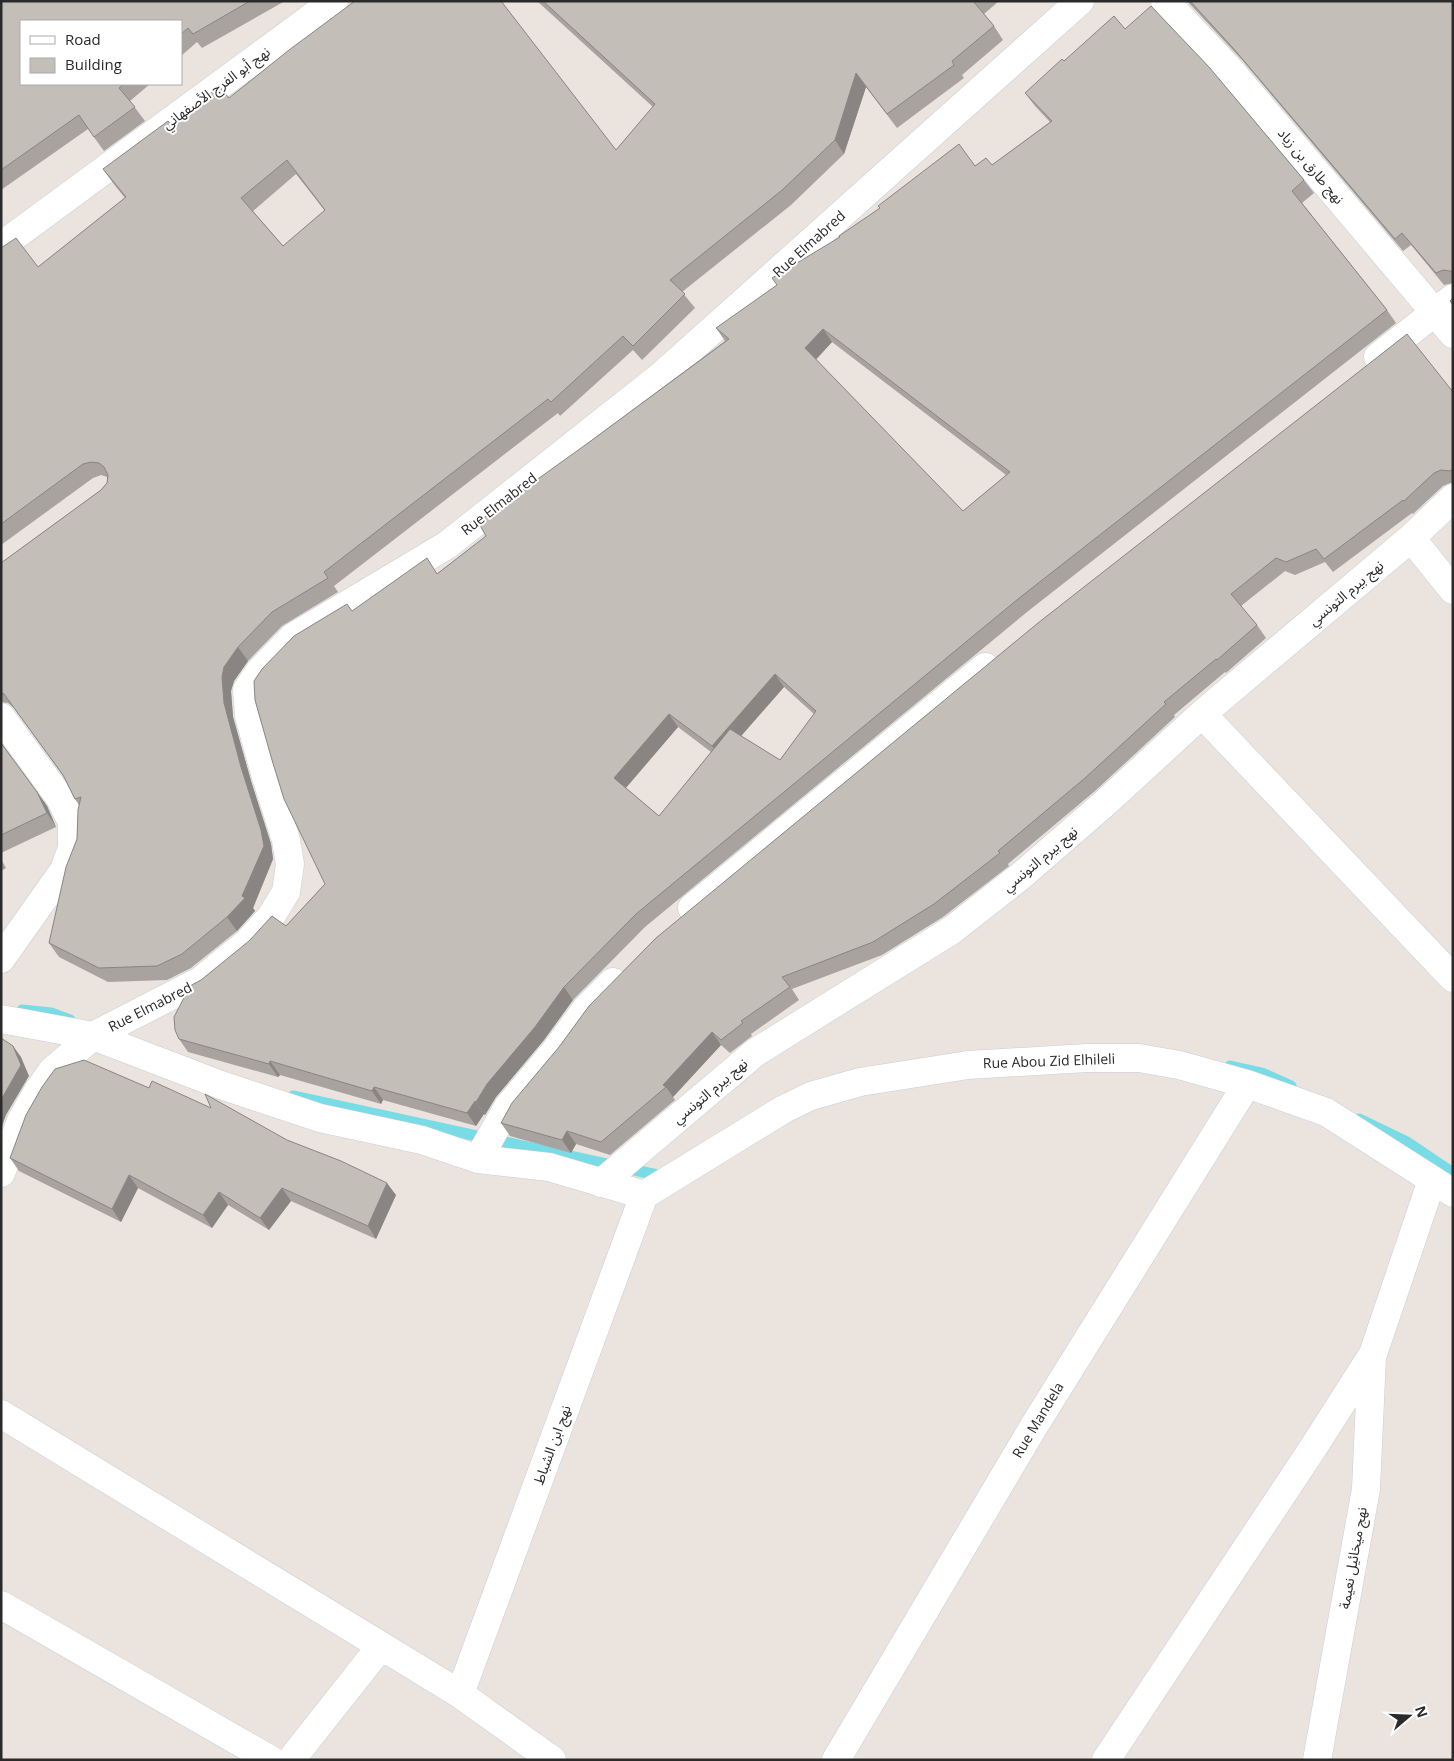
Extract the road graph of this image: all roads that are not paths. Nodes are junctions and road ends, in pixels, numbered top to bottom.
1 (334, 1) edge
2 (1080, 1) edge
3 (1165, 1) edge
4 (1, 246) edge
5 (1444, 305) edge
6 (1453, 334) edge
7 (1357, 374) edge
8 (1453, 498) edge
9 (1411, 538) junction
10 (1453, 590) edge
11 (1007, 649) edge
12 (1202, 714) junction
13 (1, 717) edge
14 (670, 927) edge
15 (1, 959) edge
16 (628, 967) edge
17 (1453, 978) edge
18 (1, 1019) edge
19 (93, 1036) junction
20 (1247, 1084) junction
21 (478, 1159) junction
22 (1, 1173) edge
23 (601, 1183) junction
24 (1442, 1186) edge
25 (644, 1195) junction
26 (1373, 1354) junction
27 (1, 1414) edge
28 (1, 1605) edge
29 (381, 1646) junction
30 (460, 1694) junction
31 (271, 1760) edge
32 (291, 1760) edge
33 (552, 1760) edge
34 (836, 1760) edge
35 (1106, 1760) edge
36 (1317, 1760) edge

1 - 4 street, نهج أبو الفرج الأصفهاني
2 - 19 street, Rue Elmabred
3 - 5 street, نهج طارق بن زياد
5 - 6 street, نهج طارق بن زياد
5 - 7 street
8 - 9 street, نهج بيرم التونسي
9 - 10 street
9 - 12 street, نهج بيرم التونسي
11 - 14 street
12 - 17 street
12 - 23 street, نهج بيرم التونسي
13 - 15 street
16 - 21 street
18 - 19 street
19 - 21 street
19 - 22 street, Rue Elmabred
20 - 24 street, Rue Abou Zid Elhileli
20 - 25 street, Rue Abou Zid Elhileli
20 - 34 street, Rue Mandela
21 - 23 street
23 - 25 street
24 - 26 street
25 - 30 street, نهج ابن الشباط
26 - 35 street
26 - 36 street, نهج ميخائيل نعيمة
27 - 29 street
28 - 31 street
29 - 30 street
29 - 32 street
30 - 33 street

